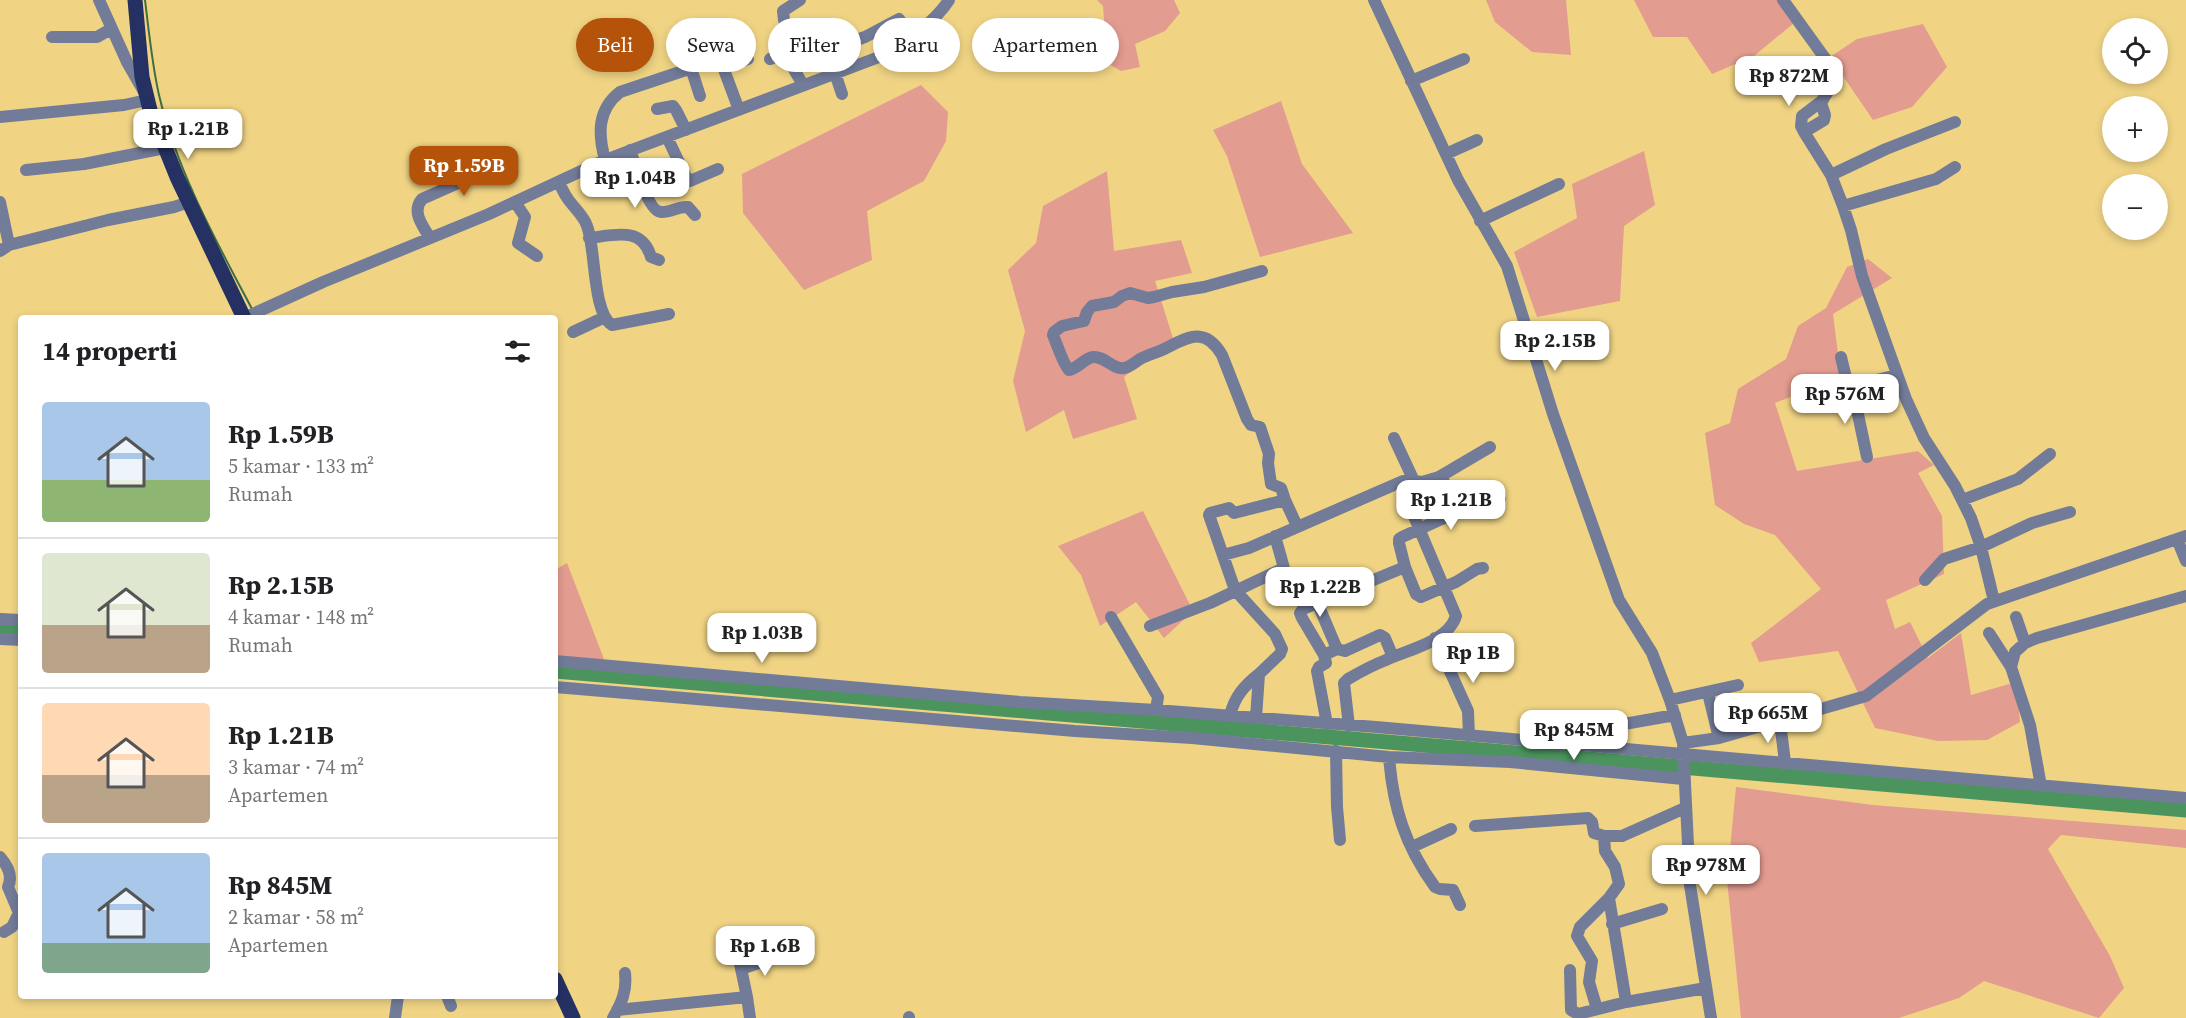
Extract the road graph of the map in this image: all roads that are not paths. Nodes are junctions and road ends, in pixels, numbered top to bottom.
1 (99, 0) edge
2 (135, 0) edge
3 (801, 0) edge
4 (950, 0) edge
5 (1374, 0) edge
6 (1784, 0) edge
7 (784, 18) edge
8 (935, 18) edge
9 (111, 28) junction
10 (52, 37) dead end
11 (873, 59) edge
12 (1464, 59) dead end
13 (679, 72) edge
14 (692, 72) edge
15 (725, 72) edge
16 (797, 72) edge
17 (835, 73) junction
18 (1411, 81) junction
19 (803, 85) junction
20 (842, 94) dead end
21 (700, 96) dead end
22 (146, 97) junction
23 (1823, 100) junction
24 (657, 109) dead end
25 (738, 110) junction
26 (0, 117) edge
27 (1955, 122) dead end
28 (686, 130) junction
29 (1804, 132) junction
30 (667, 137) junction
31 (1477, 140) dead end
32 (165, 148) junction
33 (630, 150) junction
34 (1446, 154) junction
35 (510, 160) dead end
36 (605, 160) junction
37 (1955, 167) dead end
38 (718, 169) dead end
39 (26, 170) dead end
40 (1831, 175) junction
41 (559, 183) junction
42 (1559, 184) dead end
43 (0, 202) edge
44 (189, 202) junction
45 (515, 202) junction
46 (1843, 206) junction
47 (695, 215) dead end
48 (1480, 221) junction
49 (430, 238) junction
50 (590, 238) junction
51 (4, 248) edge
52 (537, 256) dead end
53 (659, 260) dead end
54 (1262, 271) dead end
55 (669, 314) dead end
56 (248, 315) edge
57 (251, 315) edge
58 (605, 317) junction
59 (573, 332) dead end
60 (1841, 357) dead end
61 (1897, 375) junction
62 (1849, 384) junction
63 (1810, 396) dead end
64 (1394, 438) dead end
65 (1490, 447) dead end
66 (2050, 454) dead end
67 (1867, 457) dead end
68 (1439, 477) junction
69 (1414, 481) junction
70 (1500, 499) dead end
71 (1285, 500) junction
72 (1962, 500) junction
73 (2070, 512) dead end
74 (1454, 513) junction
75 (1413, 514) dead end
76 (1297, 526) junction
77 (1419, 528) junction
78 (1275, 536) junction
79 (2181, 538) edge
80 (1981, 547) junction
81 (1223, 555) junction
82 (2186, 561) edge
83 (1405, 567) junction
84 (1483, 568) dead end
85 (1925, 580) dead end
86 (1446, 587) junction
87 (1235, 590) junction
88 (2186, 596) edge
89 (1994, 601) junction
90 (1317, 602) junction
91 (1111, 617) dead end
92 (2016, 617) dead end
93 (0, 619) edge
94 (18, 620) edge
95 (1150, 626) dead end
96 (1989, 633) dead end
97 (1436, 638) junction
98 (0, 639) edge
99 (18, 640) edge
100 (2025, 643) junction
101 (1337, 649) junction
102 (1324, 655) junction
103 (1393, 657) junction
104 (558, 662) edge
105 (2011, 667) junction
106 (1259, 674) junction
107 (1738, 685) dead end
108 (558, 687) edge
109 (1707, 693) junction
110 (1670, 700) junction
111 (1156, 710) junction
112 (1230, 715) junction
113 (1675, 715) junction
114 (1256, 718) junction
115 (1780, 722) junction
116 (1327, 724) junction
117 (1350, 726) junction
118 (1469, 736) junction
119 (1719, 738) junction
120 (1559, 745) junction
121 (1336, 751) junction
122 (1683, 752) junction
123 (1389, 757) junction
124 (1785, 762) junction
125 (1683, 777) junction
126 (2041, 786) junction
127 (2186, 798) edge
128 (1685, 808) junction
129 (1475, 826) dead end
130 (1451, 829) dead end
131 (1604, 836) junction
132 (1340, 840) dead end
133 (1412, 847) junction
134 (0, 857) edge
135 (1610, 898) junction
136 (1460, 905) dead end
137 (1662, 909) dead end
138 (18, 911) edge
139 (18, 915) edge
140 (1612, 924) junction
141 (4, 932) dead end
142 (779, 956) dead end
143 (1569, 970) dead end
144 (625, 973) dead end
145 (558, 986) edge
146 (1706, 988) junction
147 (747, 997) junction
148 (398, 999) edge
149 (1626, 1002) junction
150 (1597, 1009) junction
151 (615, 1014) edge
152 (395, 1018) edge
153 (573, 1018) edge
154 (750, 1018) edge
155 (1711, 1018) edge

1 - 9 street
2 - 22 main road
3 - 7 street
4 - 8 street
5 - 18 street
6 - 23 street
9 - 10 street
9 - 22 street
11 - 17 street
12 - 18 street
13 - 36 street
14 - 21 street
15 - 25 street
16 - 19 street
17 - 19 street
17 - 20 street
18 - 34 street
19 - 25 street
22 - 26 street
22 - 32 main road
23 - 29 street
23 - 29 street
24 - 28 street
25 - 28 street
27 - 40 street
28 - 30 street
29 - 40 street
30 - 33 street
30 - 38 street
31 - 34 street
32 - 39 street
32 - 44 main road
33 - 36 street
33 - 47 street
34 - 48 street
35 - 49 street
36 - 41 street
37 - 46 street
40 - 46 street
41 - 45 street
41 - 50 street
42 - 48 street
43 - 51 street
44 - 51 street
44 - 56 main road
45 - 49 street
45 - 52 street
46 - 61 street
48 - 110 street
49 - 57 street
50 - 53 street
50 - 58 street
54 - 71 street
55 - 58 street
58 - 59 street
60 - 62 street
61 - 62 street
61 - 72 street
62 - 63 street
62 - 67 street
64 - 69 street
65 - 68 street
66 - 72 street
68 - 69 street
68 - 74 street
69 - 76 street
70 - 74 street
71 - 76 street
71 - 81 street
72 - 80 street
73 - 80 street
74 - 77 street
75 - 77 street
76 - 78 street
77 - 83 street
77 - 86 street
78 - 81 street
78 - 87 street
79 - 82 street
79 - 89 street
80 - 85 street
80 - 89 street
81 - 87 street
83 - 86 street
83 - 90 street
84 - 86 street
86 - 97 street
87 - 95 street
87 - 106 street
88 - 100 street
89 - 115 street
90 - 101 street
90 - 102 street
91 - 111 street
92 - 100 street
93 - 94 street
96 - 105 street
97 - 103 street
97 - 118 street
98 - 99 street
100 - 105 street
101 - 102 street
101 - 103 street
102 - 116 street
103 - 117 street
104 - 111 street
105 - 126 street
106 - 112 street
106 - 114 street
107 - 109 street
108 - 121 street
109 - 110 street
109 - 119 street
110 - 113 street
111 - 112 street
112 - 114 street
113 - 120 street
113 - 122 street
114 - 116 street
115 - 119 street
115 - 124 street
116 - 117 street
117 - 118 street
118 - 120 street
119 - 122 street
120 - 122 street
121 - 123 street
121 - 132 street
122 - 124 street
122 - 125 street
123 - 125 street
123 - 133 street
124 - 126 street
125 - 128 street
126 - 127 street
128 - 131 street
128 - 146 street
129 - 131 street
130 - 133 street
131 - 135 street
133 - 136 street
134 - 138 street
135 - 140 street
135 - 150 street
137 - 140 street
139 - 141 street
140 - 149 street
142 - 147 street
143 - 150 street
144 - 151 street
145 - 153 main road
146 - 149 street
146 - 155 street
147 - 151 street
147 - 154 street
148 - 152 street
149 - 150 street

